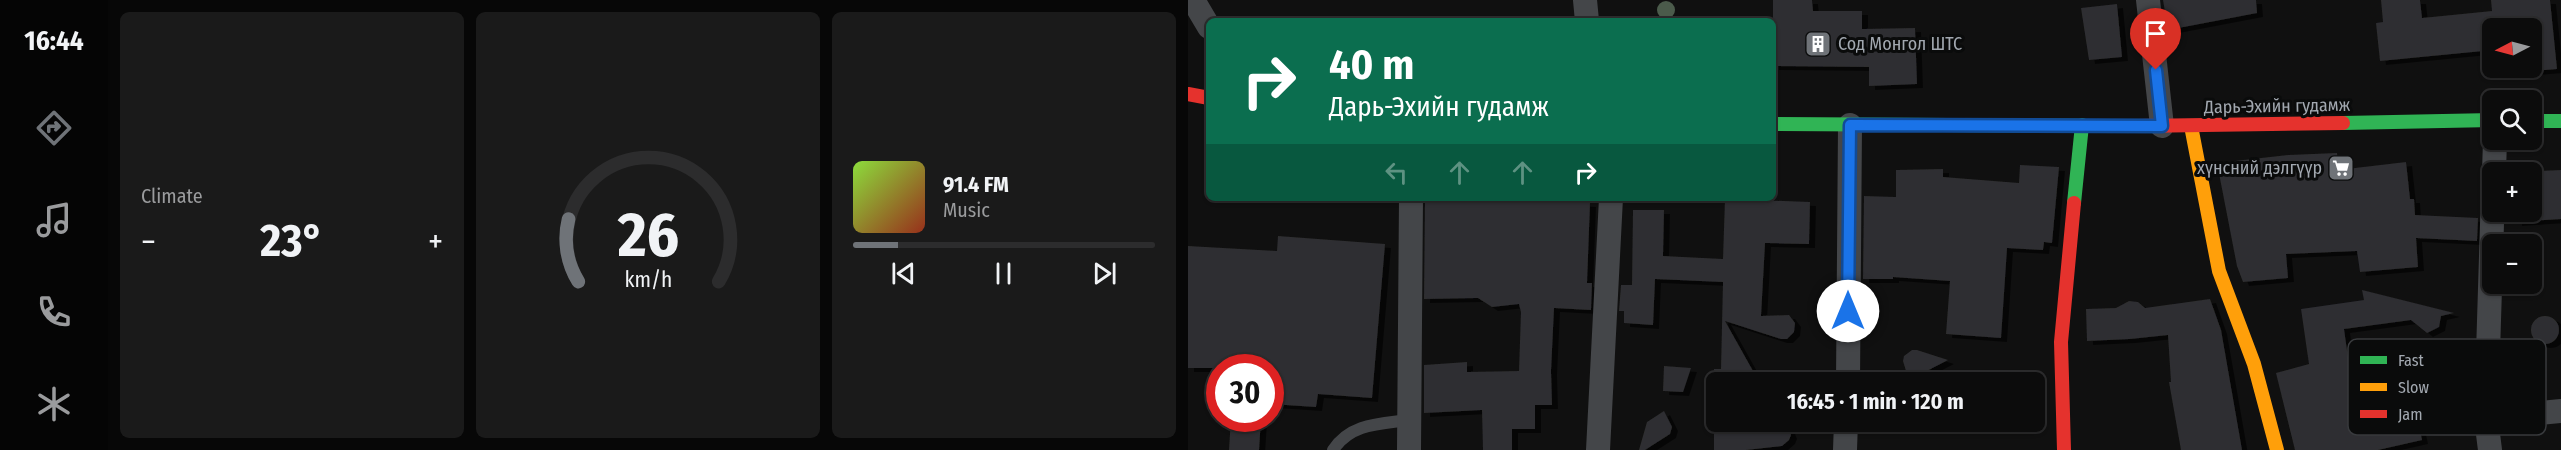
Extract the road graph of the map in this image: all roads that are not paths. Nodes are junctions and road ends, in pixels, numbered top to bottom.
1 (1193, 0) edge
2 (1585, 0) edge
3 (2148, 0) edge
4 (1587, 18) edge
5 (1206, 22) edge
6 (1188, 94) edge
7 (1206, 97) edge
8 (2482, 120) edge
9 (2542, 121) edge
10 (2561, 121) edge
11 (1776, 124) edge
12 (1850, 125) junction
13 (2082, 125) junction
14 (2162, 126) junction
15 (2191, 126) junction
16 (1411, 201) edge
17 (1611, 201) edge
18 (2492, 222) edge
19 (2488, 339) edge
20 (1848, 372) edge
21 (2561, 411) edge
22 (2546, 412) edge
23 (1410, 420) junction
24 (1846, 432) edge
25 (2488, 435) edge
26 (1334, 450) edge
27 (1409, 450) edge
28 (1598, 450) edge
29 (1845, 450) edge
30 (2064, 450) edge
31 (2277, 450) edge
32 (2490, 450) edge

1 - 5 street
2 - 4 street
3 - 14 street
6 - 7 main road
8 - 15 main road, Дарь-Эхийн гудамж
9 - 10 main road
11 - 12 main road, Дарь-Эхийн гудамж
12 - 13 main road, Дарь-Эхийн гудамж
12 - 20 street
13 - 14 main road, Дарь-Эхийн гудамж
13 - 30 main road
14 - 15 main road, Дарь-Эхийн гудамж
15 - 31 main road
16 - 23 street
17 - 28 street
18 - 19 street
21 - 22 street
23 - 26 lane
23 - 27 street
24 - 29 street
25 - 32 street

